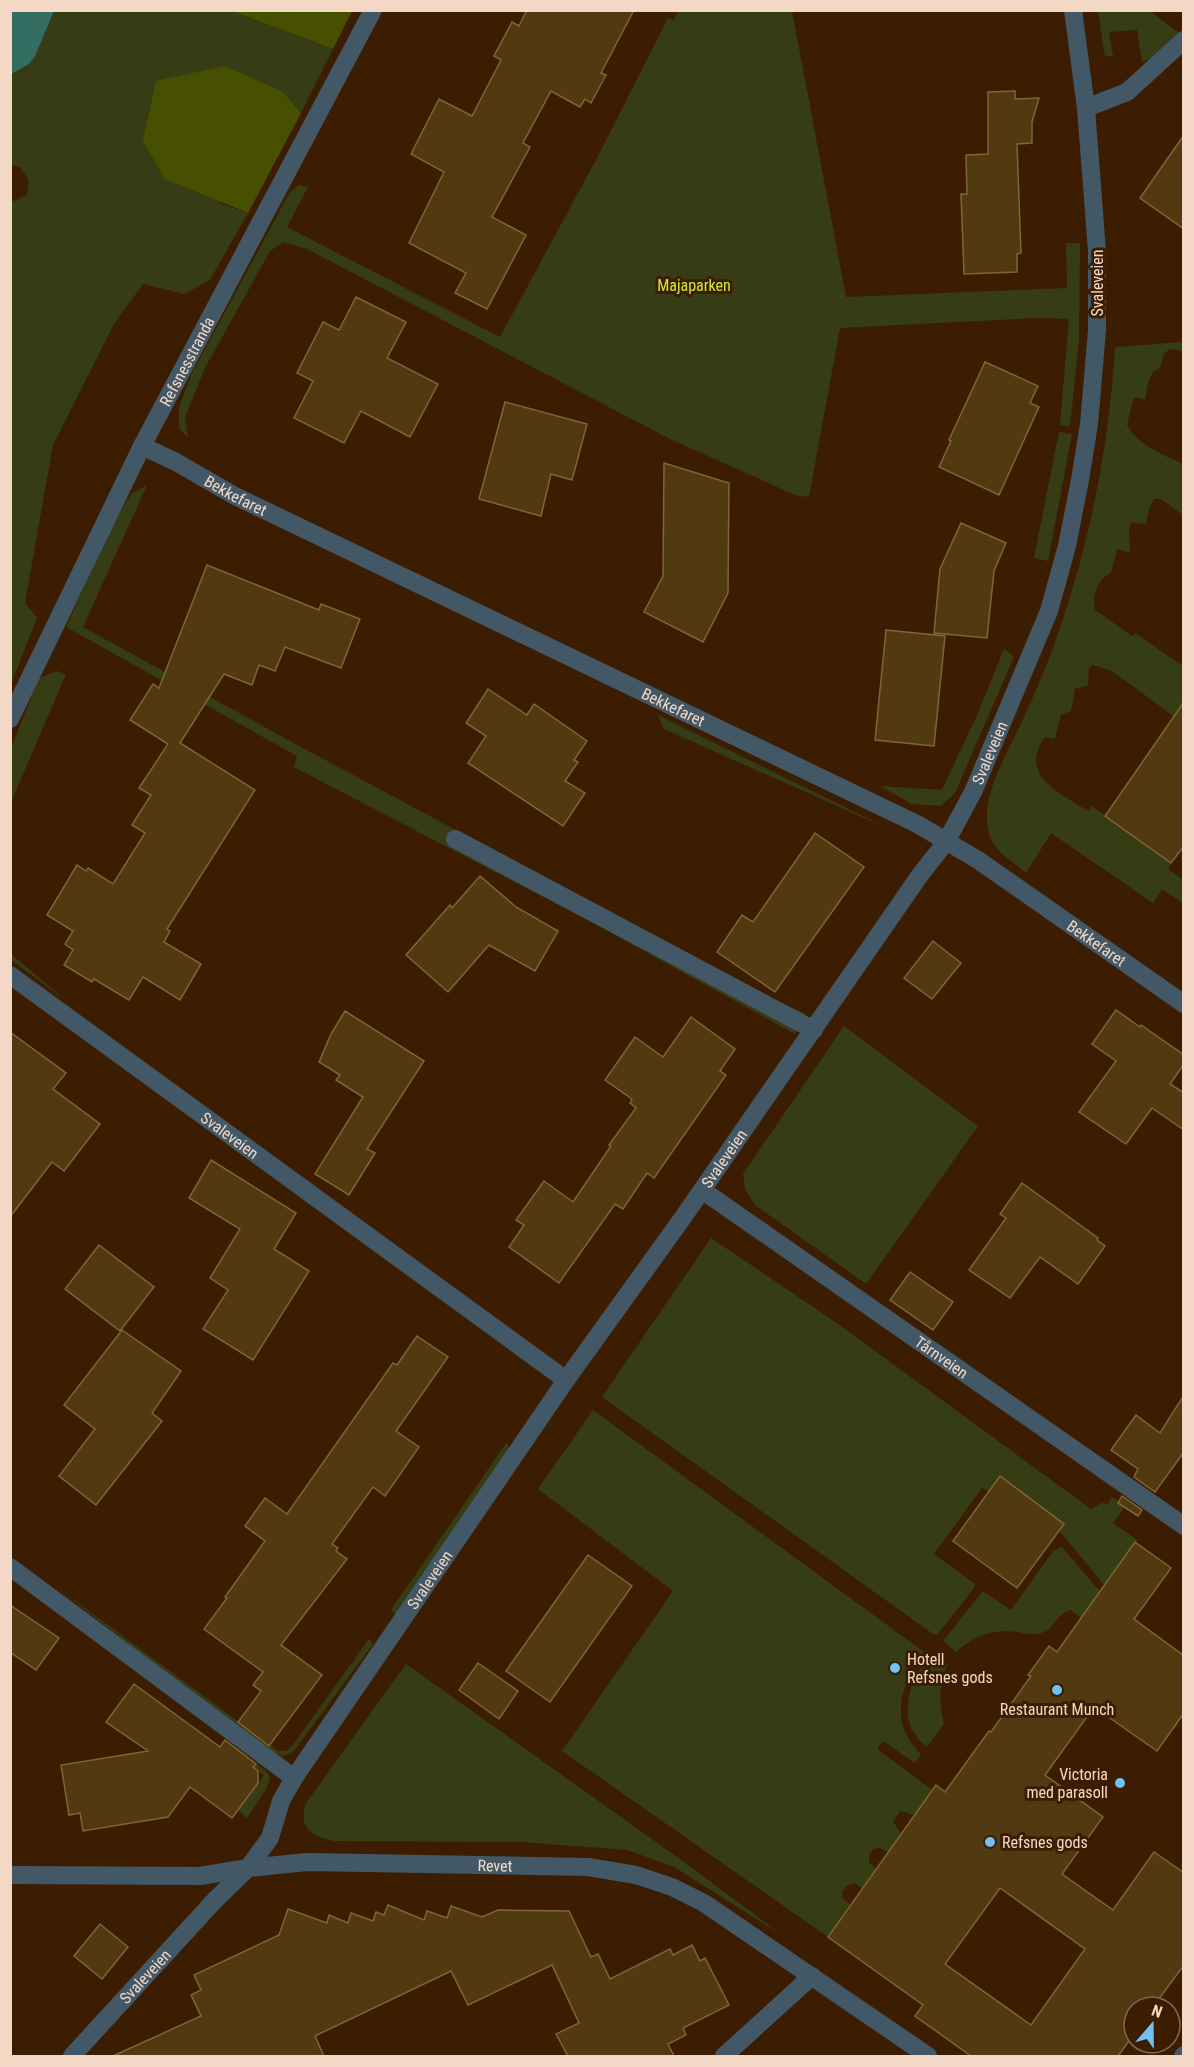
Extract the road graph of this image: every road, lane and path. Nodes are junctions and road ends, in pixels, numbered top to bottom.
1 (373, 10) edge
2 (1073, 10) edge
3 (1184, 40) edge
4 (1086, 108) junction
5 (142, 446) junction
6 (10, 718) edge
7 (455, 839) dead end
8 (946, 842) junction
9 (10, 975) edge
10 (1184, 1004) edge
11 (813, 1030) junction
12 (702, 1190) junction
13 (566, 1380) junction
14 (1184, 1526) edge
15 (10, 1567) edge
16 (294, 1778) junction
17 (248, 1868) junction
18 (10, 1875) edge
19 (812, 1976) junction
20 (72, 2056) edge
21 (724, 2056) edge
22 (927, 2056) edge

1 - 5 street, Refsnesstranda
2 - 4 street, Svaleveien
3 - 4 street
4 - 8 street, Svaleveien
5 - 6 street, Refsnesstranda
5 - 8 street, Bekkefaret
7 - 11 street
8 - 10 street, Bekkefaret
8 - 11 street, Svaleveien
9 - 13 street, Svaleveien
11 - 12 street, Svaleveien
12 - 13 street, Svaleveien
12 - 14 street, Tårnveien
13 - 16 street, Svaleveien
15 - 16 street
16 - 17 street, Svaleveien
17 - 18 street, Revet
17 - 19 street, Revet
17 - 20 street, Svaleveien
19 - 21 street
19 - 22 street, Revet

